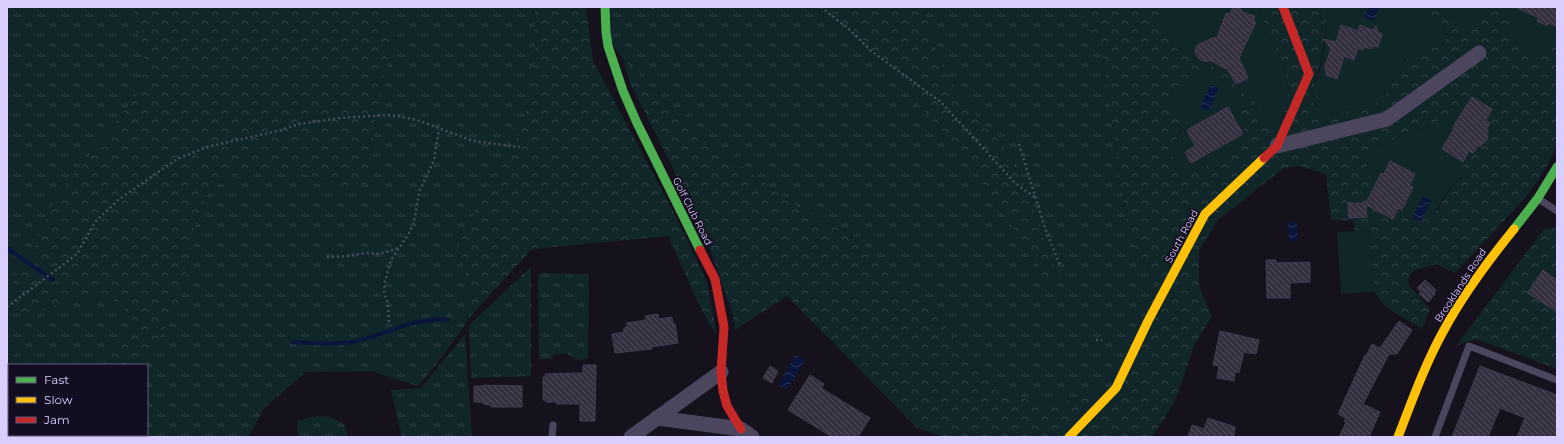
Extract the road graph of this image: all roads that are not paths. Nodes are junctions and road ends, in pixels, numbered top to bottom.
1 (605, 7) edge
2 (1283, 7) edge
3 (1479, 53) dead end
4 (1277, 146) junction
5 (1557, 167) edge
6 (1538, 198) junction
7 (1557, 212) edge
8 (721, 372) junction
9 (1557, 380) edge
10 (657, 418) junction
11 (553, 425) dead end
12 (746, 433) edge
13 (552, 437) edge
14 (631, 437) edge
15 (1069, 437) edge
16 (1398, 437) edge
17 (1435, 437) edge

1 - 8 street, Golf Club Road
2 - 4 street, South Road
3 - 4 street
4 - 15 street, South Road
5 - 6 street, Brooklands Road
6 - 7 lane
6 - 16 street, Brooklands Road
8 - 10 street
8 - 12 street, Golf Club Road
9 - 17 lane
10 - 12 street
10 - 14 street
11 - 13 lane

